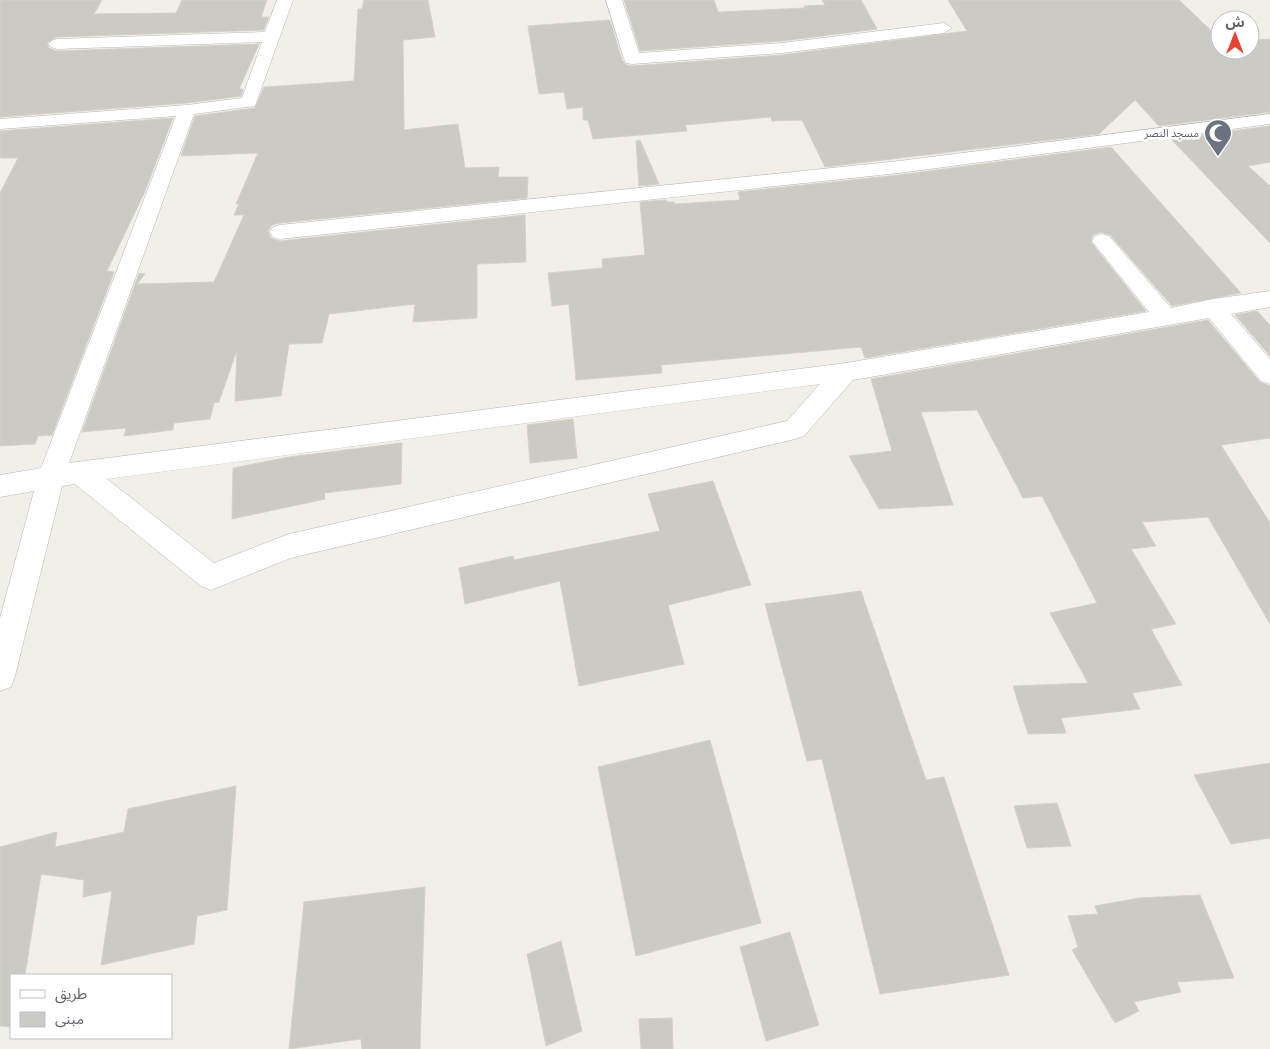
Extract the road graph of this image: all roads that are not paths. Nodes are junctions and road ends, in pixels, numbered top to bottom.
1 (285, 0) edge
2 (614, 0) edge
3 (944, 28) dead end
4 (273, 37) junction
5 (57, 44) dead end
6 (187, 110) junction
7 (1270, 119) edge
8 (0, 124) edge
9 (280, 232) dead end
10 (1102, 241) dead end
11 (1270, 299) edge
12 (1213, 307) junction
13 (1165, 316) junction
14 (846, 372) junction
15 (1270, 375) edge
16 (79, 472) junction
17 (51, 475) junction
18 (0, 486) edge
19 (0, 676) edge

1 - 4 street
2 - 3 street
4 - 5 street
4 - 6 street
6 - 8 street
6 - 17 street
7 - 9 street
10 - 13 street
11 - 12 street
12 - 13 street
12 - 15 street
13 - 14 street
14 - 16 street
14 - 16 street
16 - 17 street
17 - 18 street
17 - 19 street

